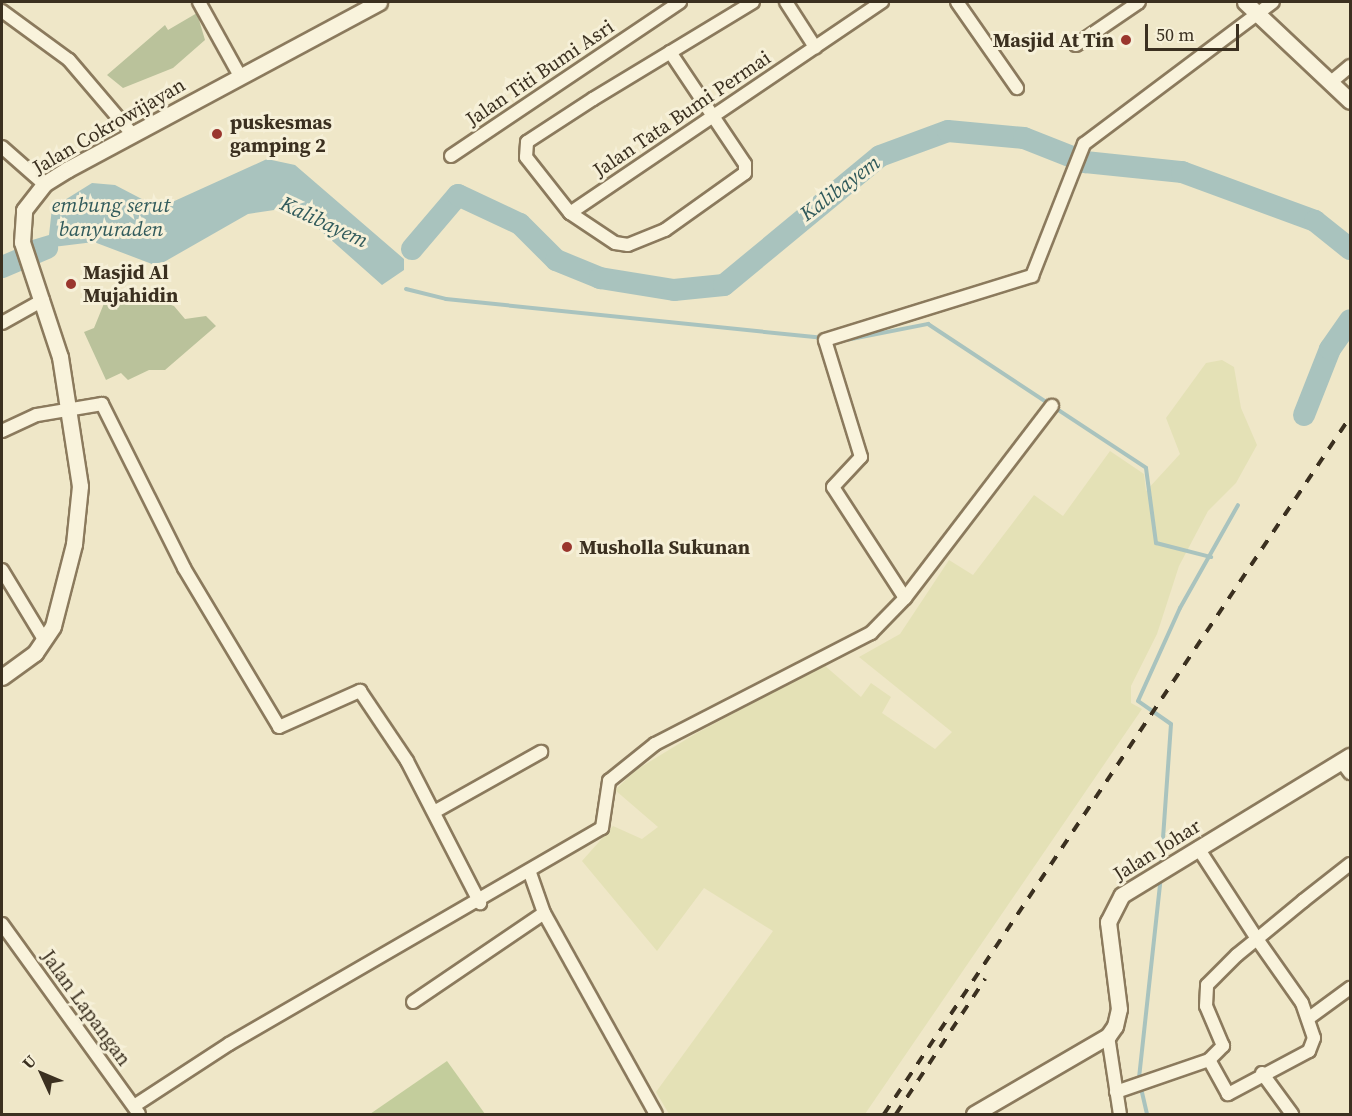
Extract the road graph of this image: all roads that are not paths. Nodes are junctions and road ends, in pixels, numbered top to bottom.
1 (199, 2) edge
2 (379, 2) edge
3 (680, 2) edge
4 (753, 2) edge
5 (786, 2) edge
6 (878, 2) edge
7 (957, 2) edge
8 (1139, 2) edge
9 (1245, 2) edge
10 (1273, 2) edge
11 (2, 11) edge
12 (1255, 15) junction
13 (1076, 45) dead end
14 (815, 47) junction
15 (670, 52) junction
16 (1350, 66) edge
17 (240, 76) junction
18 (1331, 82) junction
19 (1017, 88) dead end
20 (1350, 100) edge
21 (713, 117) junction
22 (133, 135) junction
23 (2, 147) edge
24 (451, 156) dead end
25 (44, 184) junction
26 (570, 213) junction
27 (44, 300) junction
28 (2, 323) edge
29 (1052, 406) dead end
30 (70, 407) junction
31 (2, 431) edge
32 (2, 570) edge
33 (905, 598) junction
34 (45, 641) junction
35 (2, 677) edge
36 (541, 752) dead end
37 (1347, 763) edge
38 (434, 812) junction
39 (1198, 848) junction
40 (1350, 864) edge
41 (530, 873) junction
42 (480, 903) junction
43 (544, 913) junction
44 (2, 924) edge
45 (1257, 939) junction
46 (1350, 988) edge
47 (413, 1002) dead end
48 (1309, 1018) junction
49 (1108, 1036) junction
50 (1209, 1060) junction
51 (1262, 1074) junction
52 (1116, 1092) junction
53 (137, 1110) edge
54 (656, 1114) edge
55 (974, 1114) edge
56 (1120, 1114) edge
57 (1292, 1114) edge

1 - 17 street
2 - 17 street, Jalan Cokrowijayan
3 - 24 street, Jalan Titi Bumi Asri
4 - 15 street
5 - 14 street
6 - 14 street, Jalan Tata Bumi Permai
7 - 19 street
8 - 13 street
9 - 12 street
10 - 12 street
11 - 22 street
12 - 18 street
12 - 33 street
14 - 21 street, Jalan Tata Bumi Permai
15 - 21 street
15 - 26 street
16 - 18 street
17 - 22 street, Jalan Cokrowijayan
18 - 20 street
21 - 26 street, Jalan Tata Bumi Permai
21 - 26 street
22 - 25 street, Jalan Cokrowijayan
23 - 25 street
25 - 27 street, Jalan Cokrowijayan
27 - 28 street
27 - 30 street, Jalan Cokrowijayan
29 - 33 street
30 - 31 street
30 - 34 street, Jalan Cokrowijayan
30 - 38 street
32 - 34 street
33 - 41 street
34 - 35 street
36 - 38 street
37 - 39 street, Jalan Johar
38 - 42 street
39 - 45 street
39 - 49 street, Jalan Johar
40 - 45 street
41 - 42 street
41 - 43 street
42 - 53 street
43 - 47 street
43 - 54 street
44 - 53 street, Jalan Lapangan
45 - 48 street
45 - 50 street
46 - 48 street
48 - 51 street
49 - 52 street
49 - 55 street
50 - 51 street
50 - 52 street
51 - 57 street
52 - 56 street

